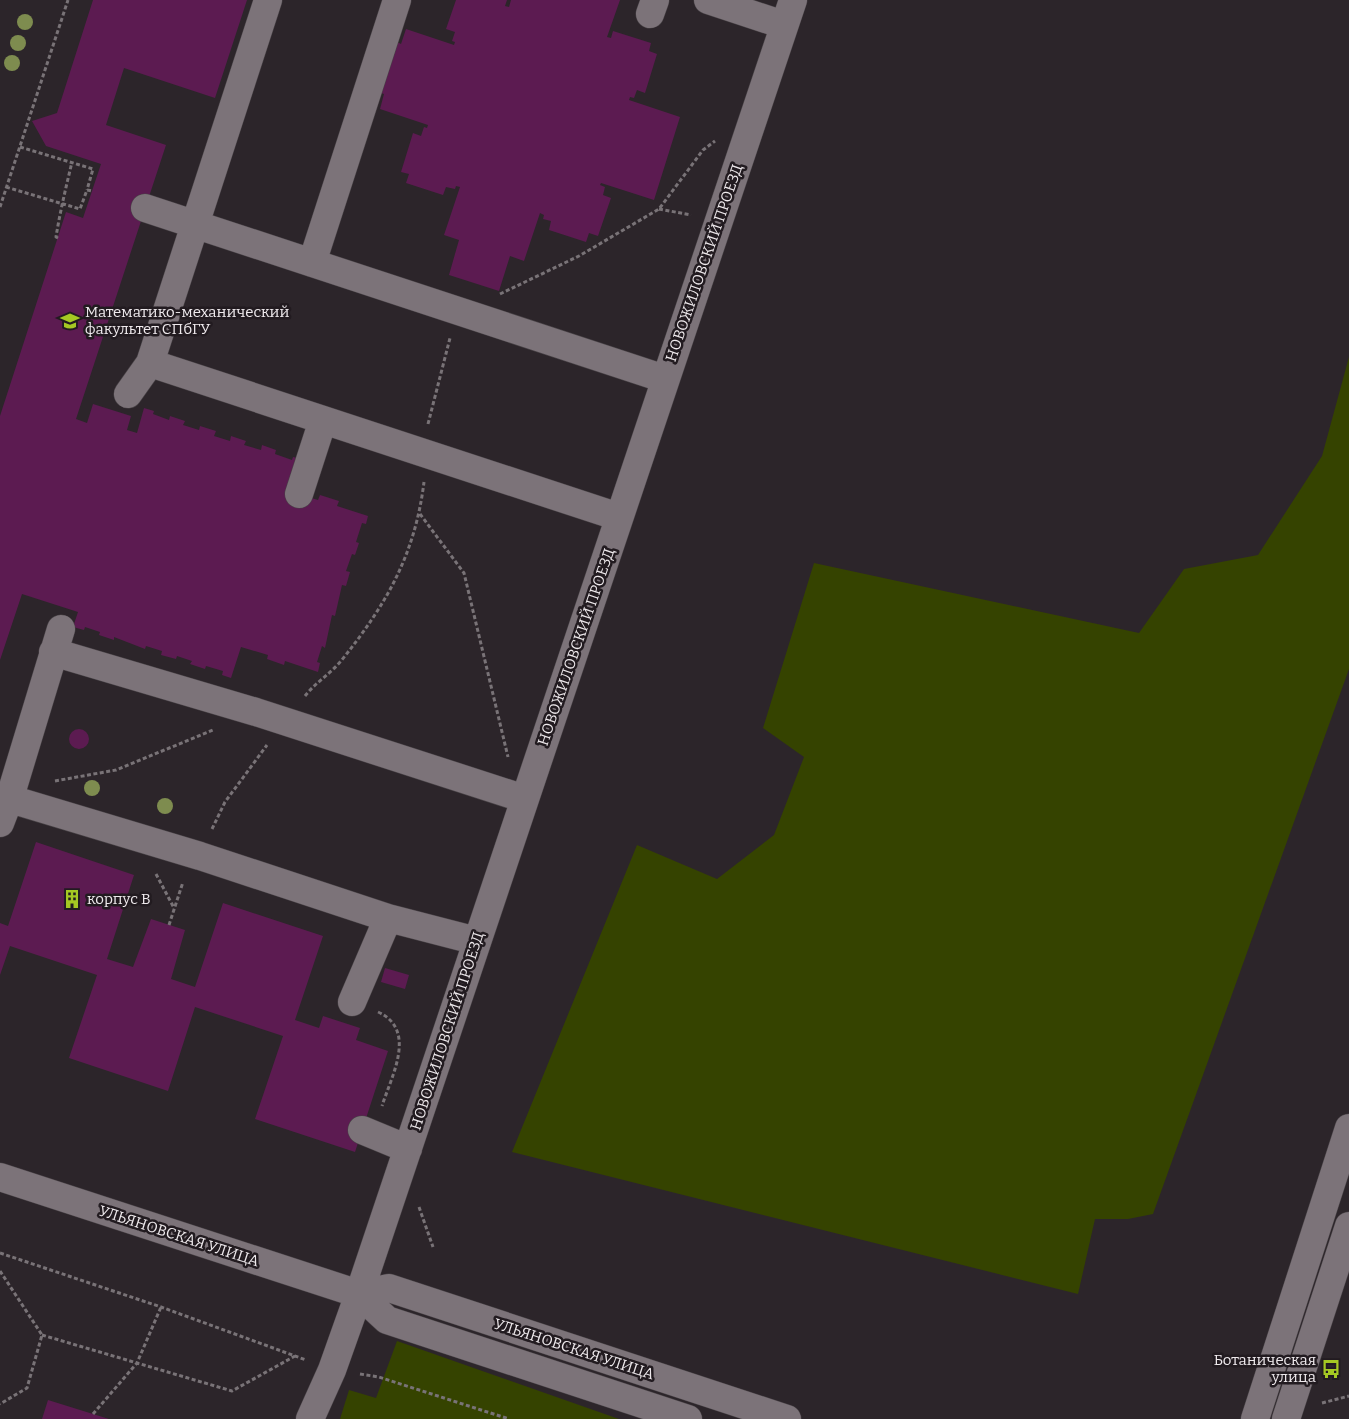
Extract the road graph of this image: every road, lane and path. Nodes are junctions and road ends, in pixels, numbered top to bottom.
1 (68, 0) edge
2 (268, 0) edge
3 (397, 0) edge
4 (708, 0) edge
5 (793, 0) edge
6 (784, 25) junction
7 (719, 137) dead end
8 (20, 146) junction
9 (72, 162) junction
10 (6, 187) junction
11 (87, 190) junction
12 (92, 191) dead end
13 (61, 205) junction
14 (0, 207) edge
15 (145, 208) dead end
16 (195, 225) junction
17 (58, 238) dead end
18 (312, 263) junction
19 (498, 294) dead end
20 (457, 311) junction
21 (150, 363) junction
22 (665, 379) junction
23 (128, 394) dead end
24 (323, 420) junction
25 (427, 454) junction
26 (299, 494) dead end
27 (420, 514) junction
28 (619, 517) junction
29 (284, 723) junction
30 (214, 730) dead end
31 (52, 782) dead end
32 (5, 797) edge
33 (525, 799) junction
34 (0, 823) edge
35 (200, 856) junction
36 (388, 918) junction
37 (169, 925) dead end
38 (477, 941) junction
39 (352, 1002) joint
40 (1349, 1128) edge
41 (367, 1132) joint
42 (408, 1149) junction
43 (0, 1177) edge
44 (1349, 1226) edge
45 (0, 1253) edge
46 (0, 1271) edge
47 (359, 1294) junction
48 (161, 1307) junction
49 (42, 1336) junction
50 (295, 1355) junction
51 (137, 1363) junction
52 (332, 1370) junction
53 (1349, 1396) edge
54 (0, 1404) edge
55 (1319, 1404) dead end
56 (93, 1414) dead end
57 (310, 1419) edge
58 (509, 1419) edge
59 (688, 1419) edge
60 (787, 1419) edge
61 (1255, 1419) edge
62 (1286, 1419) edge

1 - 8 path
2 - 16 street
3 - 18 street
4 - 6 street
5 - 6 street, НОВОЖИЛОВСКИЙ ПРОЕЗД
6 - 22 street, НОВОЖИЛОВСКИЙ ПРОЕЗД
7 - 19 path
8 - 9 path
8 - 10 path
9 - 11 path
9 - 13 path
10 - 13 path
10 - 14 path
11 - 12 path
11 - 13 path
13 - 17 path
15 - 16 street
16 - 18 street
16 - 21 street
18 - 20 street
20 - 22 street
20 - 25 path
21 - 23 street
21 - 24 street
22 - 28 street, НОВОЖИЛОВСКИЙ ПРОЕЗД
24 - 25 street
24 - 26 street
25 - 27 path
25 - 28 street
27 - 29 path
27 - 33 path
28 - 33 street, НОВОЖИЛОВСКИЙ ПРОЕЗД
29 - 32 street
29 - 33 street
29 - 35 path
30 - 31 path
32 - 34 street
32 - 35 street
33 - 38 street, НОВОЖИЛОВСКИЙ ПРОЕЗД
35 - 36 street
35 - 37 path
36 - 38 street
36 - 39 street
38 - 42 street, НОВОЖИЛОВСКИЙ ПРОЕЗД
39 - 41 path
40 - 61 street
41 - 42 street
42 - 47 street, НОВОЖИЛОВСКИЙ ПРОЕЗД
43 - 47 street, УЛЬЯНОВСКАЯ УЛИЦА
44 - 62 street
45 - 48 path
46 - 49 path
47 - 52 street, НОВОЖИЛОВСКИЙ ПРОЕЗД
47 - 59 street, УЛЬЯНОВСКАЯ УЛИЦА
47 - 60 street, УЛЬЯНОВСКАЯ УЛИЦА
48 - 50 path
48 - 51 path
49 - 51 path
49 - 54 path
50 - 51 path
50 - 52 path
51 - 56 path
52 - 57 street, НОВОЖИЛОВСКИЙ ПРОЕЗД
52 - 58 path
53 - 55 path

